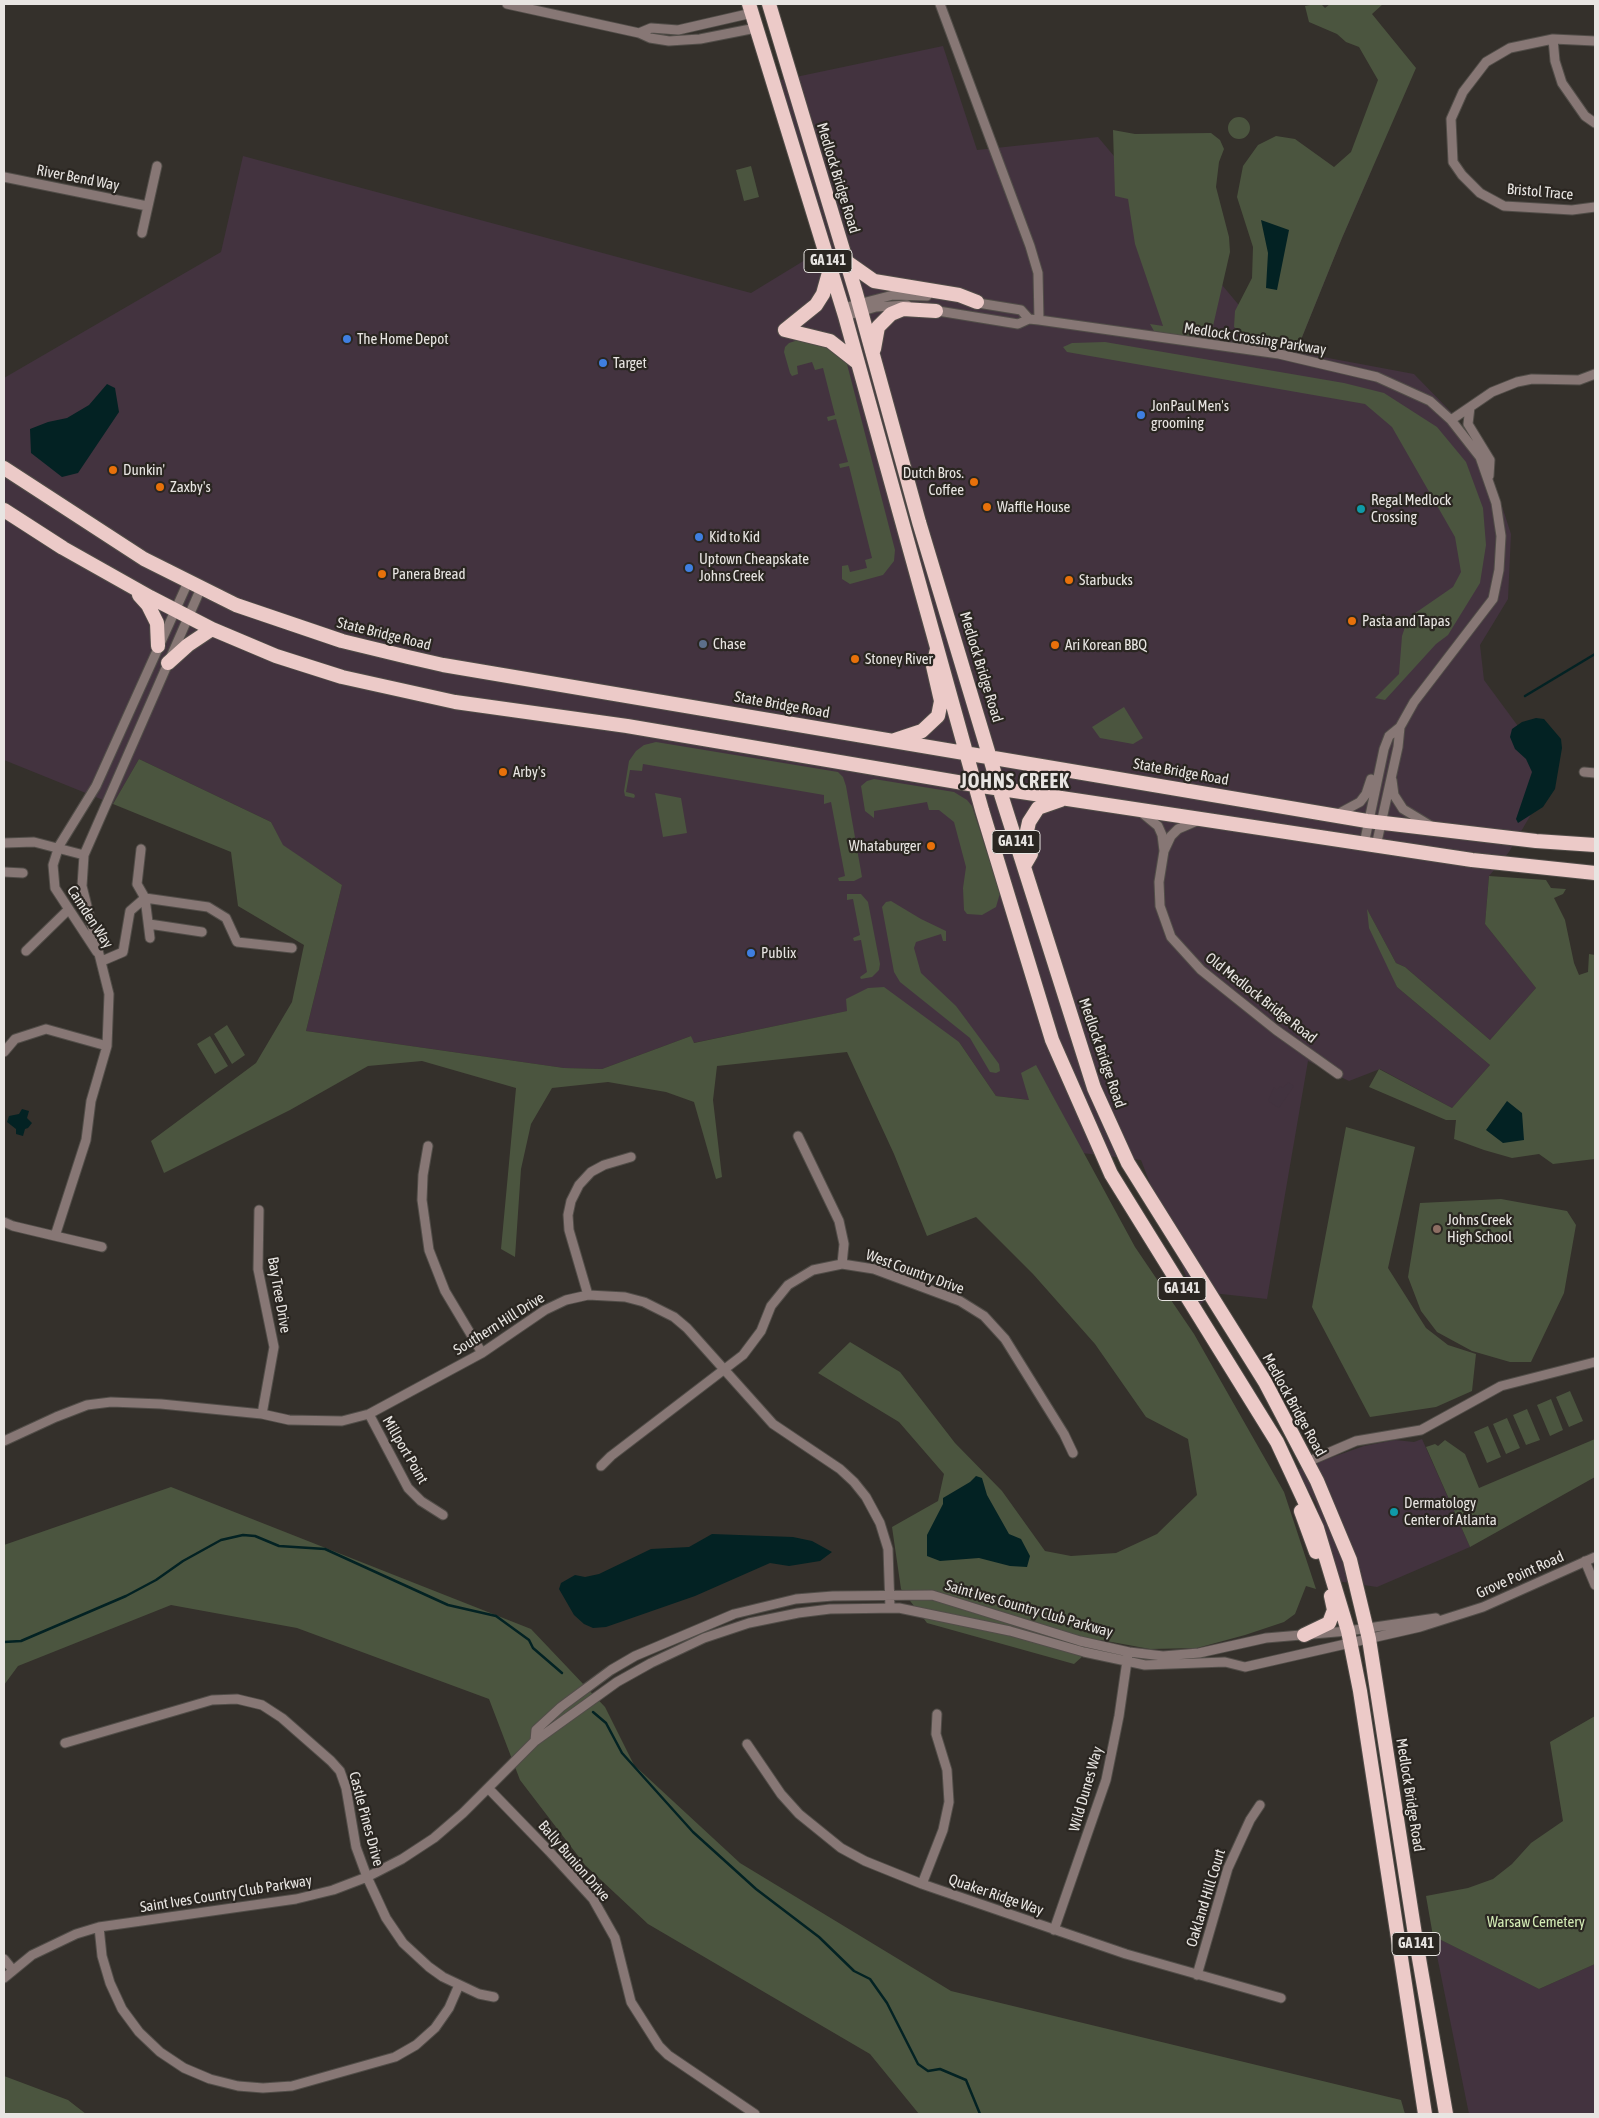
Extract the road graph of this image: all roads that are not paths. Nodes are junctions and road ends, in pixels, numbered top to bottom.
1 (507, 4) edge
2 (769, 4) edge
3 (940, 4) edge
4 (750, 8) edge
5 (756, 28) junction
6 (639, 33) junction
7 (1554, 39) junction
8 (1595, 41) edge
9 (1595, 123) edge
10 (157, 166) dead end
11 (4, 176) edge
12 (147, 206) junction
13 (1595, 207) edge
14 (142, 232) dead end
15 (846, 262) junction
16 (830, 267) junction
17 (977, 302) junction
18 (860, 308) junction
19 (936, 311) junction
20 (844, 312) junction
21 (1034, 319) junction
22 (874, 355) junction
23 (858, 364) junction
24 (1595, 374) edge
25 (1470, 407) junction
26 (1451, 420) junction
27 (4, 468) edge
28 (1488, 481) junction
29 (4, 510) edge
30 (188, 582) junction
31 (134, 588) junction
32 (201, 588) junction
33 (181, 612) junction
34 (212, 629) junction
35 (158, 646) junction
36 (938, 646) junction
37 (168, 663) junction
38 (1400, 727) junction
39 (893, 741) junction
40 (967, 753) junction
41 (990, 757) junction
42 (1379, 765) junction
43 (1392, 767) junction
44 (1584, 772) dead end
45 (1595, 773) edge
46 (975, 785) junction
47 (999, 788) junction
48 (1065, 798) junction
49 (1137, 810) junction
50 (1336, 815) junction
51 (1201, 819) junction
52 (1374, 822) junction
53 (1435, 829) junction
54 (4, 843) edge
55 (1370, 845) junction
56 (1595, 845) edge
57 (58, 849) junction
58 (141, 849) dead end
59 (1164, 851) junction
60 (84, 855) junction
61 (1024, 866) junction
62 (4, 872) edge
63 (23, 873) dead end
64 (1595, 873) edge
65 (145, 898) junction
66 (68, 910) junction
67 (148, 924) junction
68 (202, 932) dead end
69 (150, 938) dead end
70 (292, 948) dead end
71 (26, 951) dead end
72 (102, 960) junction
73 (107, 1046) junction
74 (4, 1052) edge
75 (1338, 1074) dead end
76 (798, 1136) dead end
77 (428, 1146) dead end
78 (631, 1157) dead end
79 (259, 1210) dead end
80 (4, 1222) edge
81 (54, 1236) junction
82 (102, 1247) dead end
83 (842, 1264) junction
84 (588, 1295) junction
85 (482, 1353) junction
86 (1595, 1362) edge
87 (724, 1369) junction
88 (262, 1414) junction
89 (368, 1414) junction
90 (4, 1441) edge
91 (1073, 1453) dead end
92 (1307, 1462) junction
93 (601, 1466) dead end
94 (1294, 1477) junction
95 (443, 1515) dead end
96 (1595, 1557) edge
97 (1585, 1561) junction
98 (1595, 1585) edge
99 (889, 1595) junction
100 (890, 1608) junction
101 (1368, 1634) junction
102 (1304, 1636) junction
103 (1349, 1638) junction
104 (1128, 1656) junction
105 (937, 1714) dead end
106 (534, 1741) junction
107 (65, 1743) dead end
108 (747, 1744) dead end
109 (488, 1788) junction
110 (1260, 1805) dead end
111 (367, 1877) junction
112 (922, 1884) junction
113 (99, 1928) junction
114 (1054, 1930) junction
115 (4, 1959) edge
116 (12, 1970) junction
117 (1197, 1975) junction
118 (4, 1978) edge
119 (459, 1985) junction
120 (494, 1997) dead end
121 (1281, 1998) dead end
122 (755, 2114) edge
123 (1425, 2114) edge
124 (1446, 2114) edge

1 - 6 street
2 - 15 highway, Medlock Bridge Road / GA 141
3 - 21 street
4 - 5 highway, GA 141
4 - 6 street
5 - 6 street
5 - 16 highway, GA 141
7 - 8 street, Bristol Trace
7 - 9 street
7 - 13 street, Bristol Trace
10 - 12 street
11 - 12 street, River Bend Way
12 - 14 street
15 - 17 highway
15 - 18 highway, Medlock Bridge Road / GA 141
16 - 20 highway, GA 141
16 - 23 highway
17 - 18 street, Medlock Crossing Parkway
17 - 21 street, Medlock Crossing Parkway
18 - 19 street, Medlock Crossing Parkway
18 - 20 street, Medlock Crossing Parkway
18 - 22 highway, Medlock Bridge Road / GA 141
19 - 21 street, Medlock Crossing Parkway
19 - 22 highway
20 - 23 highway, GA 141
21 - 26 street, Medlock Crossing Parkway
22 - 41 highway, Medlock Bridge Road / GA 141
23 - 36 highway, GA 141
24 - 25 street
25 - 26 street
25 - 28 street, Medlock Crossing Parkway
26 - 28 street, Medlock Crossing Parkway
27 - 30 highway, State Bridge Road
28 - 38 street, Medlock Crossing Parkway
29 - 31 highway
30 - 32 highway, State Bridge Road
30 - 33 street, Camden Way
31 - 33 highway
31 - 35 highway
32 - 33 street
32 - 39 highway, State Bridge Road
33 - 34 highway
33 - 35 street, Camden Way
33 - 37 street, Camden Way
34 - 37 highway
34 - 46 highway
35 - 57 street, Camden Way
36 - 39 highway
36 - 40 highway, GA 141
37 - 60 street, Camden Way
38 - 42 street, Medlock Crossing Parkway
38 - 43 street, Medlock Crossing Parkway
39 - 40 highway, State Bridge Road
40 - 41 highway, State Bridge Road
40 - 46 highway, GA 141
41 - 47 highway, Medlock Bridge Road / GA 141
41 - 50 highway, State Bridge Road
42 - 50 street, Medlock Crossing Parkway
42 - 52 street, Medlock Crossing Parkway
43 - 52 street, Medlock Crossing Parkway
43 - 53 street, Medlock Crossing Parkway
44 - 45 street
46 - 47 highway
46 - 94 highway, GA 141
47 - 48 highway
47 - 61 highway, Medlock Bridge Road / GA 141
48 - 49 highway
48 - 61 highway
49 - 51 highway
49 - 59 street, Old Medlock Bridge Road
50 - 52 highway, State Bridge Road
51 - 55 highway
51 - 59 street, Old Medlock Bridge Road
52 - 53 highway, State Bridge Road
52 - 55 street, Medlock Crossing Parkway
53 - 56 highway, State Bridge Road
54 - 57 street
55 - 64 highway
57 - 60 street
57 - 66 street, Camden Way
58 - 65 street
59 - 75 street, Old Medlock Bridge Road
60 - 72 street, Camden Way
61 - 92 highway, Medlock Bridge Road / GA 141
62 - 63 street
65 - 67 street
65 - 70 street
65 - 72 street
66 - 71 street
66 - 72 street, Camden Way
67 - 68 street
67 - 69 street
72 - 73 street
73 - 74 street
73 - 81 street
76 - 83 street
77 - 85 street
78 - 84 street
79 - 88 street, Bay Tree Drive
80 - 81 street
81 - 82 street
83 - 87 street, West Country Drive
83 - 91 street, West Country Drive
84 - 85 street, Southern Hill Drive
84 - 87 street, Southern Hill Drive
85 - 89 street, Southern Hill Drive
86 - 92 street
87 - 93 street, West Country Drive
87 - 99 street, Southern Hill Drive
88 - 89 street, Southern Hill Drive
88 - 90 street, Southern Hill Drive
89 - 95 street, Millport Point
92 - 101 highway, Medlock Bridge Road / GA 141
94 - 102 highway
94 - 103 highway, GA 141
96 - 97 street, Grove Point Road
97 - 98 street
97 - 101 street, Grove Point Road
99 - 100 street, Southern Hill Drive
99 - 104 street, Saint Ives Country Club Parkway
99 - 106 street, Saint Ives Country Club Parkway
100 - 104 street, Saint Ives Country Club Parkway
100 - 106 street, Saint Ives Country Club Parkway
101 - 103 street, Grove Point Road
101 - 103 street, Grove Point Road
101 - 124 highway, Medlock Bridge Road / GA 141
102 - 103 street, Saint Ives Country Club Parkway
102 - 104 street, Saint Ives Country Club Parkway
103 - 104 street, Saint Ives Country Club Parkway
103 - 123 highway, GA 141
104 - 114 street, Wild Dunes Way
105 - 112 street
106 - 109 street, Saint Ives Country Club Parkway
107 - 111 street, Castle Pines Drive
108 - 112 street, Quaker Ridge Way
109 - 111 street, Saint Ives Country Club Parkway
109 - 122 street, Bally Bunion Drive
110 - 117 street, Oakland Hill Court
111 - 113 street, Saint Ives Country Club Parkway
111 - 119 street, Castle Pines Drive
112 - 114 street, Quaker Ridge Way
113 - 116 street, Saint Ives Country Club Parkway
113 - 119 street
114 - 117 street, Quaker Ridge Way
115 - 116 street
116 - 118 street, Saint Ives Country Club Parkway
117 - 121 street, Quaker Ridge Way
119 - 120 street, Castle Pines Drive

